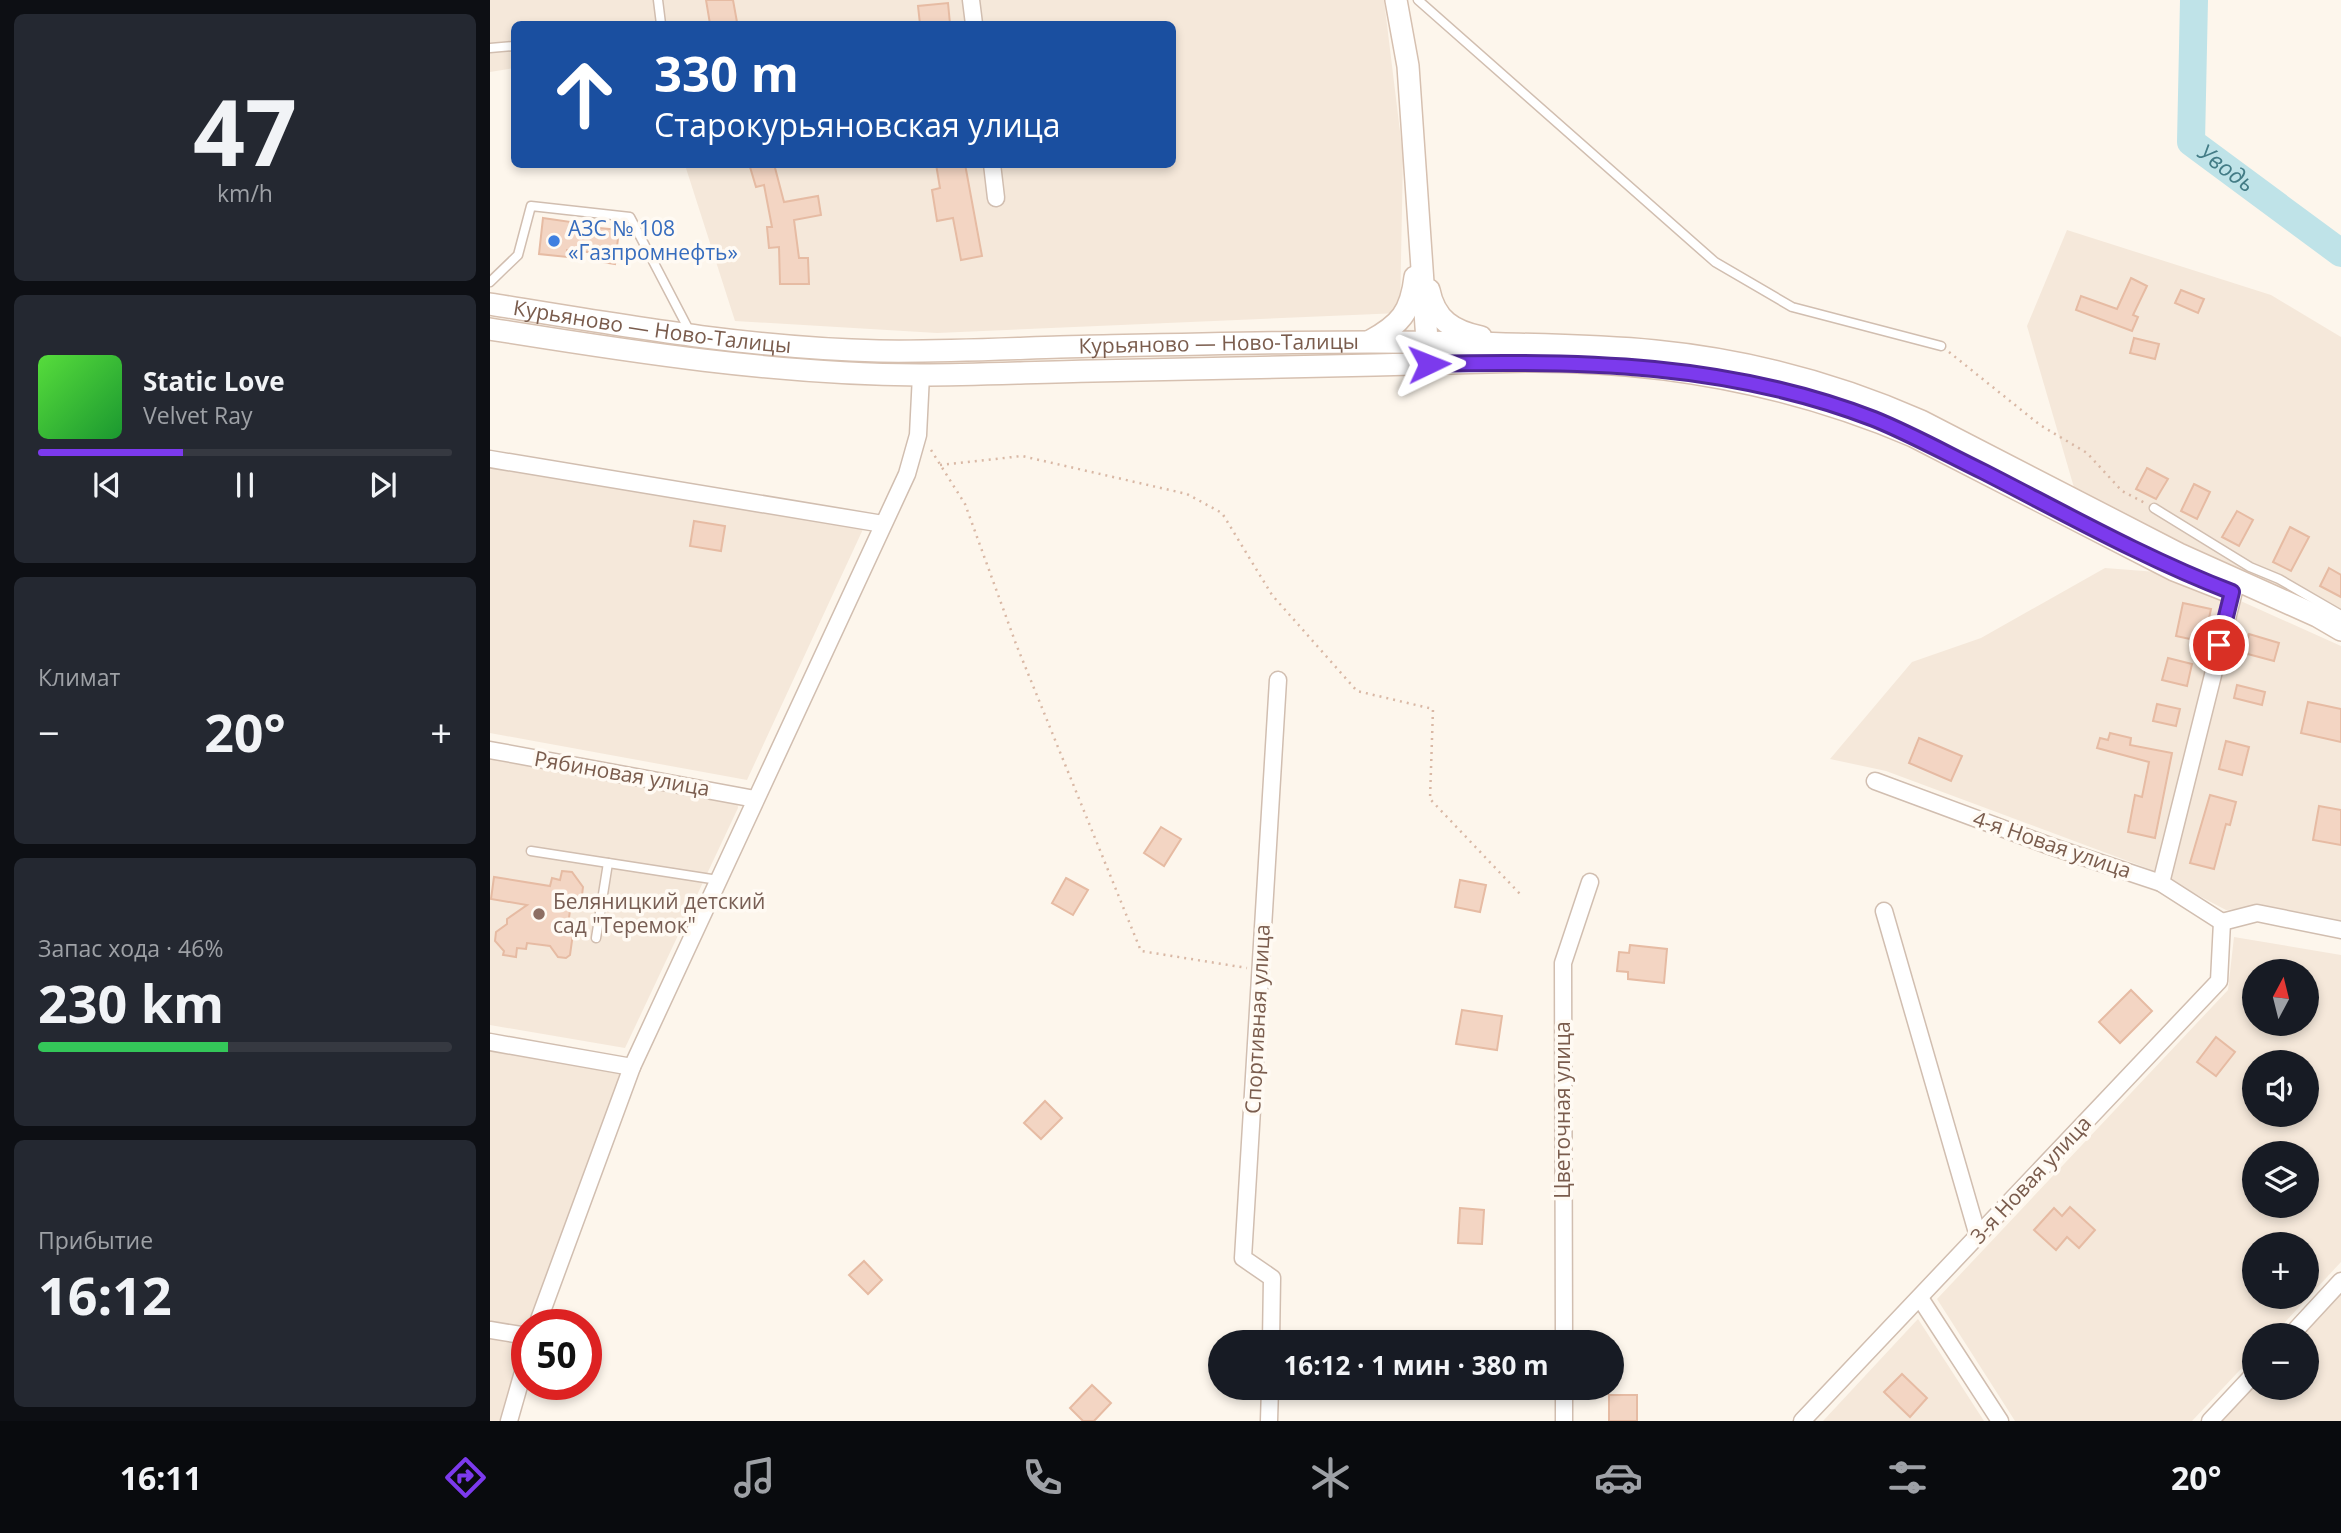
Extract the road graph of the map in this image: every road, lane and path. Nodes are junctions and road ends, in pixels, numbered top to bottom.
1 (659, 0) edge
2 (971, 0) edge
3 (1396, 0) edge
4 (1418, 0) edge
5 (660, 21) edge
6 (974, 21) edge
7 (511, 46) edge
8 (490, 48) edge
9 (992, 168) edge
10 (996, 198) dead end
11 (1420, 237) junction
12 (490, 282) edge
13 (490, 304) edge
14 (490, 329) edge
15 (691, 335) junction
16 (1367, 342) junction
17 (1427, 342) junction
18 (1528, 345) junction
19 (1941, 345) joint
20 (1429, 364) junction
21 (921, 375) junction
22 (929, 447) dead end
23 (490, 459) edge
24 (940, 465) junction
25 (2154, 508) joint
26 (883, 524) junction
27 (2235, 587) junction
28 (2341, 615) edge
29 (2341, 630) edge
30 (2341, 640) edge
31 (1278, 680) dead end
32 (490, 750) edge
33 (1875, 781) dead end
34 (755, 799) junction
35 (531, 851) dead end
36 (608, 863) junction
37 (718, 880) junction
38 (1590, 882) dead end
39 (2161, 883) junction
40 (1521, 895) dead end
41 (1884, 911) dead end
42 (2222, 922) junction
43 (2341, 930) edge
44 (596, 938) dead end
45 (1261, 970) junction
46 (490, 1042) edge
47 (632, 1067) junction
48 (1978, 1236) junction
49 (2341, 1282) edge
50 (1920, 1298) junction
51 (543, 1309) edge
52 (2302, 1323) edge
53 (490, 1330) edge
54 (1271, 1330) edge
55 (1563, 1330) edge
56 (511, 1333) edge
57 (2242, 1387) edge
58 (515, 1400) edge
59 (1270, 1400) edge
60 (1564, 1400) edge
61 (509, 1421) edge
62 (1269, 1421) edge
63 (1564, 1421) edge
64 (1802, 1421) edge
65 (2000, 1421) edge
66 (2210, 1421) edge

1 - 5 lane
2 - 6 street
3 - 11 main road
4 - 19 lane
7 - 8 lane
9 - 10 street
11 - 16 main road
11 - 17 main road
11 - 18 main road
12 - 15 lane
13 - 15 main road, Курьяново — Ново-Талицы
14 - 21 main road, Курьяново — Ново-Талицы
15 - 16 main road, Курьяново — Ново-Талицы
16 - 17 main road, Курьяново — Ново-Талицы
17 - 18 main road, Курьяново — Ново-Талицы
17 - 20 main road
18 - 27 main road, Курьяново — Ново-Талицы
19 - 25 path
20 - 21 main road, Курьяново — Ново-Талицы
20 - 27 main road, Курьяново — Ново-Талицы
21 - 26 street
22 - 24 path
23 - 26 street
24 - 40 path
24 - 45 path
25 - 28 lane
26 - 34 street
27 - 29 main road
27 - 30 main road
27 - 39 street
31 - 45 street, Спортивная улица
32 - 34 street, Рябиновая улица
33 - 39 street, 4-я Новая улица
34 - 37 street
35 - 36 lane
36 - 37 lane
36 - 44 lane
37 - 47 street
38 - 55 street, Цветочная улица
39 - 42 street, 4-я Новая улица
41 - 48 street
42 - 43 street
42 - 48 street, 3-я Новая улица
45 - 54 street, Спортивная улица
46 - 47 street
47 - 51 street
48 - 50 street, 3-я Новая улица
49 - 52 street
50 - 64 street, 3-я Новая улица
50 - 65 street
53 - 56 street
57 - 66 street
58 - 61 street
59 - 62 street
60 - 63 street

